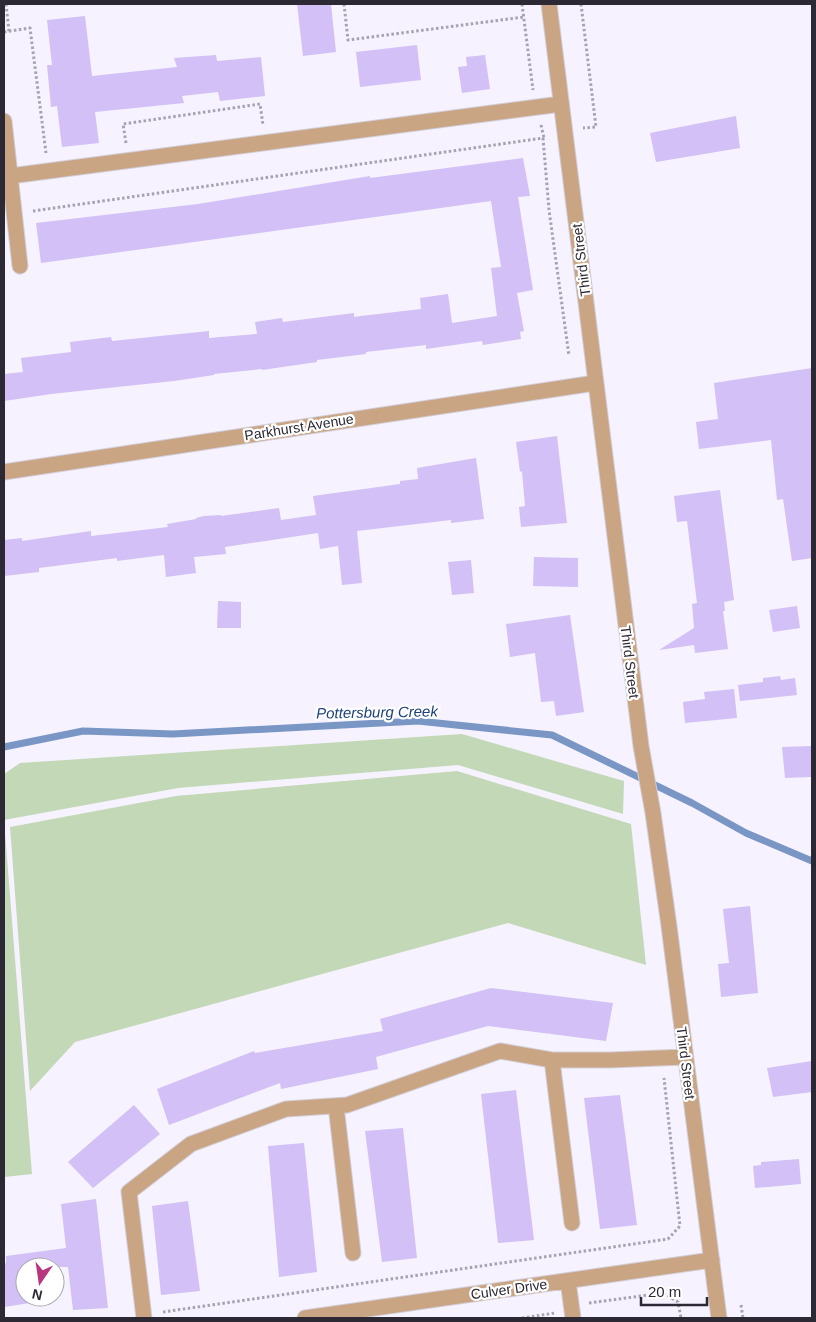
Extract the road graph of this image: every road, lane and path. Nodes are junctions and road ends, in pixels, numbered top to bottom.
1 (6, 4) edge
2 (344, 4) edge
3 (522, 4) edge
4 (549, 4) edge
5 (580, 4) edge
6 (524, 17) junction
7 (9, 31) junction
8 (4, 32) edge
9 (561, 104) junction
10 (537, 108) junction
11 (4, 121) edge
12 (264, 129) dead end
13 (565, 130) junction
14 (543, 138) junction
15 (126, 145) dead end
16 (46, 157) dead end
17 (10, 176) junction
18 (14, 214) junction
19 (20, 266) dead end
20 (569, 356) dead end
21 (595, 383) junction
22 (4, 472) edge
23 (685, 1057) junction
24 (552, 1060) junction
25 (664, 1078) dead end
26 (336, 1106) junction
27 (572, 1223) dead end
28 (353, 1253) dead end
29 (712, 1260) junction
30 (568, 1281) junction
31 (583, 1303) dead end
32 (741, 1305) dead end
33 (164, 1312) dead end
34 (556, 1313) dead end
35 (144, 1318) edge
36 (306, 1318) edge
37 (522, 1318) edge
38 (573, 1318) edge
39 (681, 1318) edge
40 (719, 1318) edge
41 (743, 1318) edge

1 - 7 path
2 - 6 path
3 - 6 path
4 - 9 street, Third Street
5 - 13 path
6 - 10 path
7 - 8 path
7 - 16 path
9 - 10 street
9 - 13 street, Third Street
10 - 14 path
10 - 17 street
11 - 17 street
12 - 15 path
13 - 14 path
13 - 21 street, Third Street
14 - 18 path
14 - 20 path
17 - 18 street
18 - 19 street
21 - 22 street, Parkhurst Avenue
21 - 23 street, Third Street
23 - 24 street
23 - 29 street, Third Street
24 - 26 street
24 - 27 street
25 - 33 path
26 - 28 street
26 - 35 street
29 - 30 street, Culver Drive
29 - 40 street, Third Street
30 - 36 street, Culver Drive
30 - 38 street
31 - 39 path
32 - 41 path
34 - 37 path

